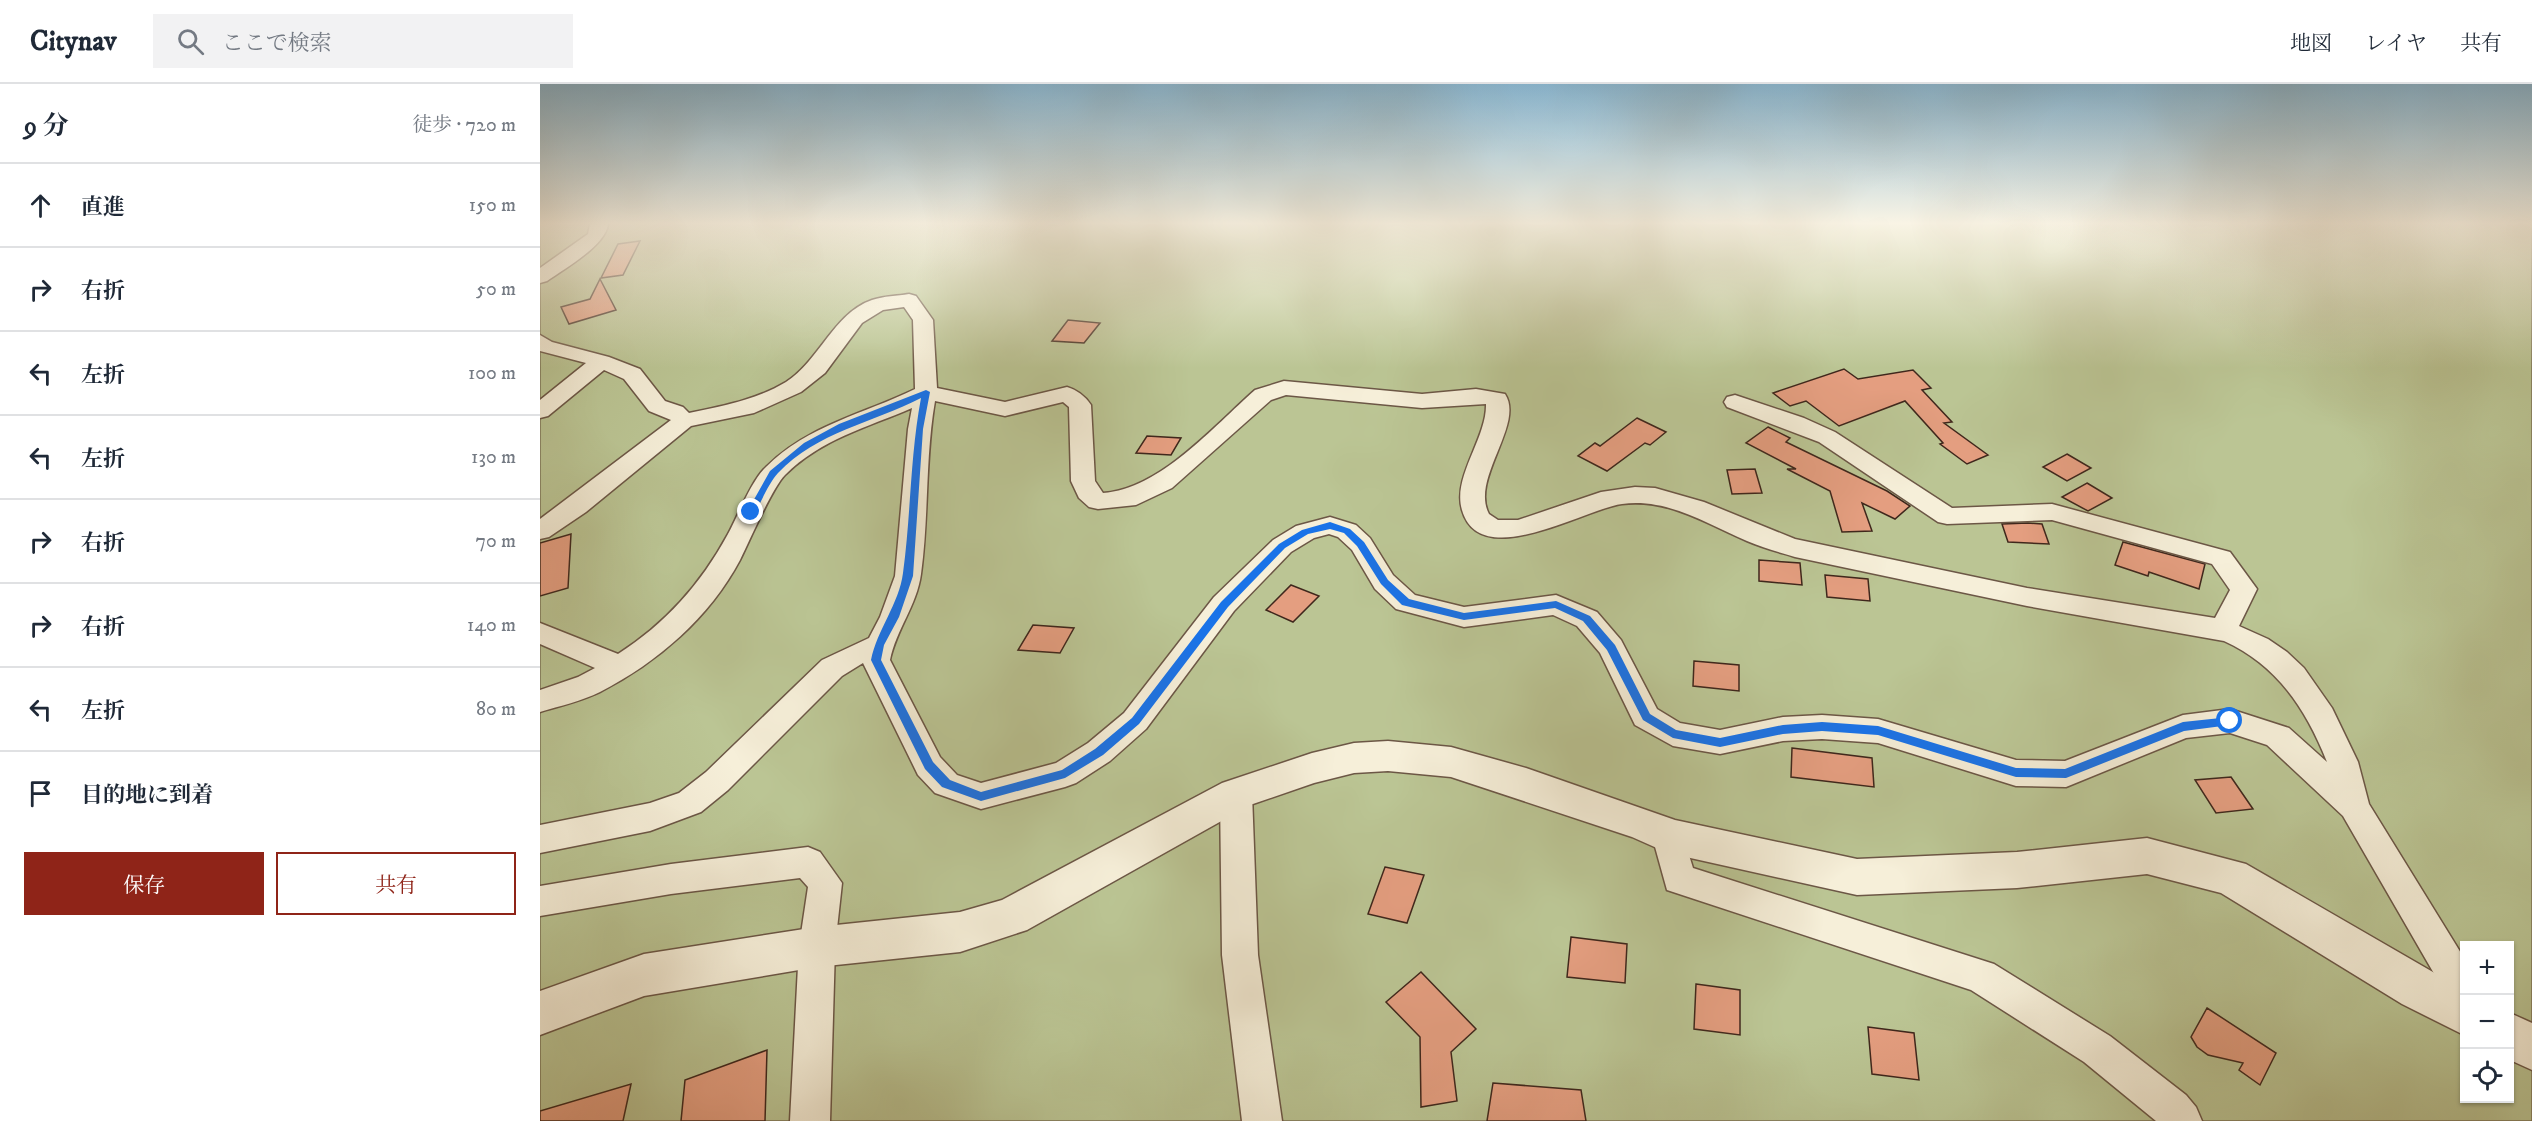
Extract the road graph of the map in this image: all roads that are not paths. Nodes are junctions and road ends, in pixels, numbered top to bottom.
1 (540, 341) edge
2 (570, 354) junction
3 (602, 361) junction
4 (540, 362) edge
5 (926, 392) junction
6 (1736, 402) dead end
7 (540, 411) edge
8 (684, 421) junction
9 (540, 531) edge
10 (2223, 628) junction
11 (540, 633) edge
12 (879, 645) junction
13 (620, 667) junction
14 (540, 701) edge
15 (1236, 794) junction
16 (2354, 807) junction
17 (1668, 836) junction
18 (540, 839) edge
19 (540, 901) edge
20 (817, 947) junction
21 (2460, 985) edge
22 (2460, 1011) edge
23 (540, 1013) edge
24 (2514, 1038) edge
25 (2532, 1047) edge
26 (810, 1121) edge
27 (1262, 1121) edge
28 (2182, 1121) edge

1 - 2 street
2 - 3 street
2 - 4 street
3 - 7 street
3 - 8 street
5 - 8 street
5 - 10 street
5 - 12 street
5 - 13 street
6 - 10 street
8 - 9 street
10 - 16 street
11 - 13 street
12 - 16 street
12 - 18 street
13 - 14 street
15 - 17 street
15 - 20 street
15 - 27 street
16 - 21 street
17 - 22 street
17 - 28 street
19 - 20 street
20 - 23 street
20 - 26 street
24 - 25 street

